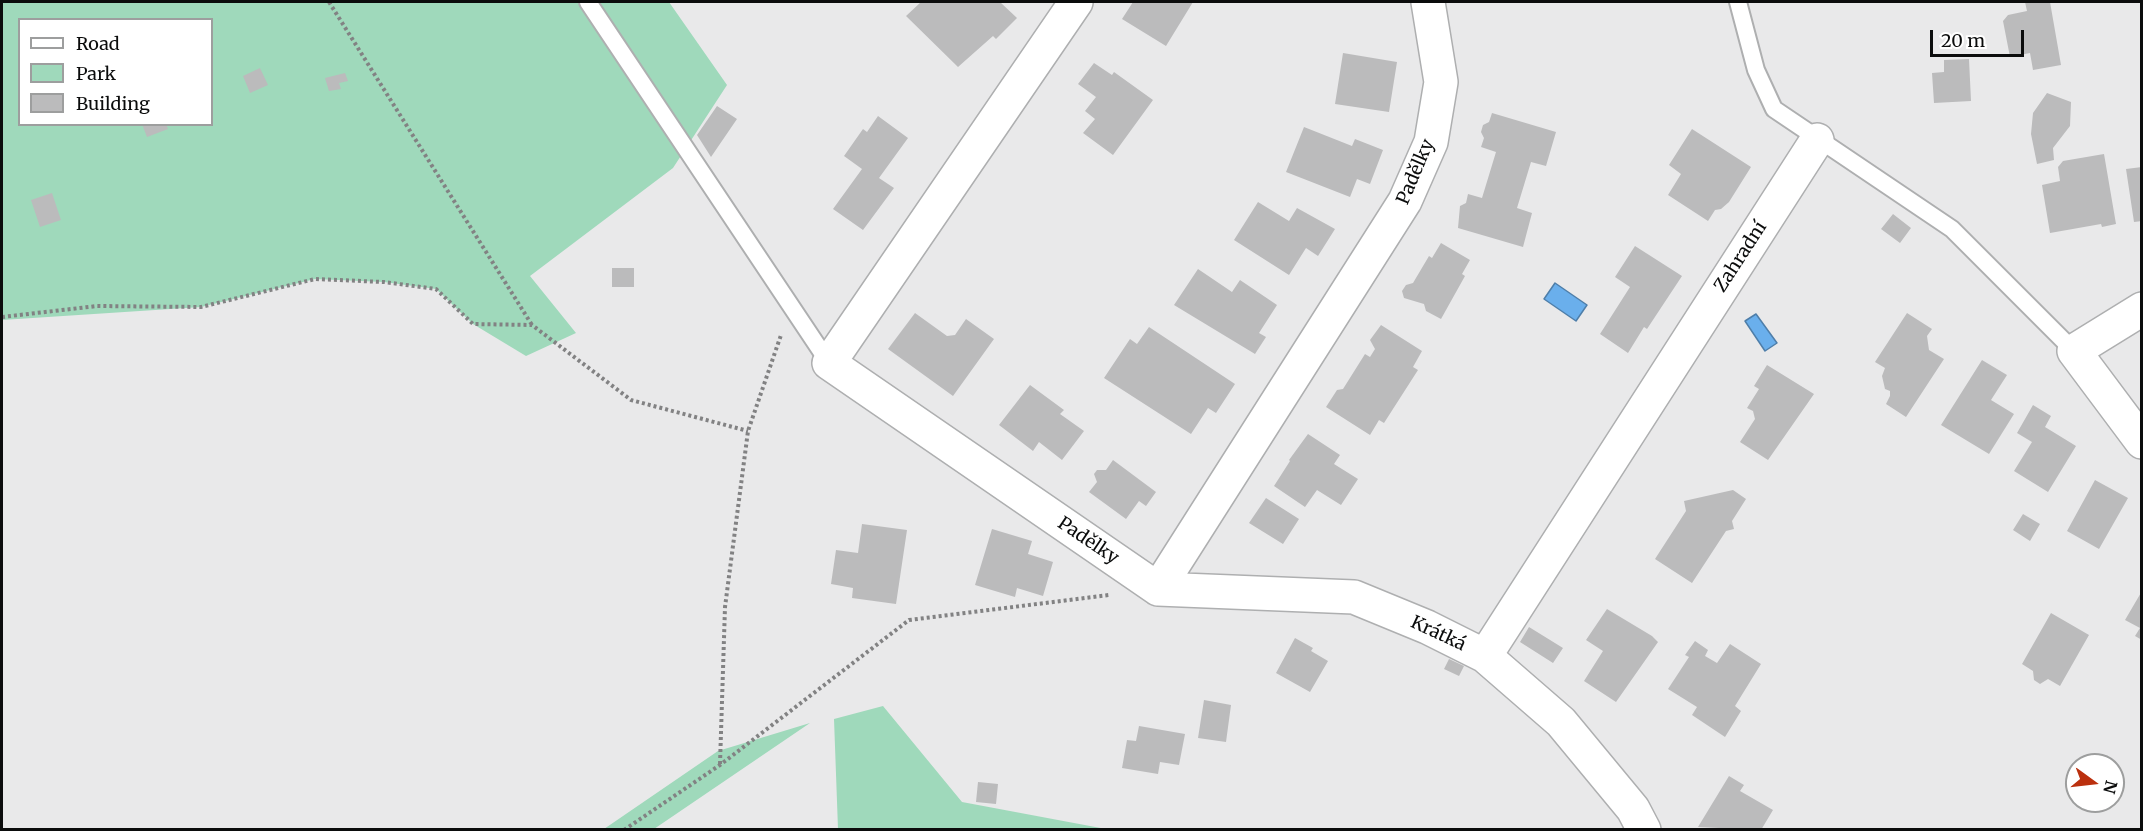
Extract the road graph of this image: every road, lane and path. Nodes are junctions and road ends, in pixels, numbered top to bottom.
1 (329, 2) edge
2 (588, 2) edge
3 (1076, 2) edge
4 (1428, 2) edge
5 (1738, 2) edge
6 (1816, 140) junction
7 (791, 306) junction
8 (2142, 309) edge
9 (2, 317) edge
10 (532, 326) junction
11 (2074, 351) junction
12 (829, 363) junction
13 (748, 431) junction
14 (2142, 442) edge
15 (1158, 589) junction
16 (1485, 656) junction
17 (720, 765) junction
18 (624, 830) edge
19 (1644, 830) edge

1 - 10 path
2 - 7 lane
3 - 12 street
4 - 15 street, Padělky
5 - 6 lane
6 - 11 lane
6 - 16 street, Zahradní
7 - 12 lane
7 - 13 path
8 - 11 street
9 - 10 path
10 - 13 path
11 - 14 street
12 - 15 street, Padělky
13 - 17 path
15 - 16 street, Krátká
15 - 17 path
16 - 19 street, Krátká
17 - 18 path

